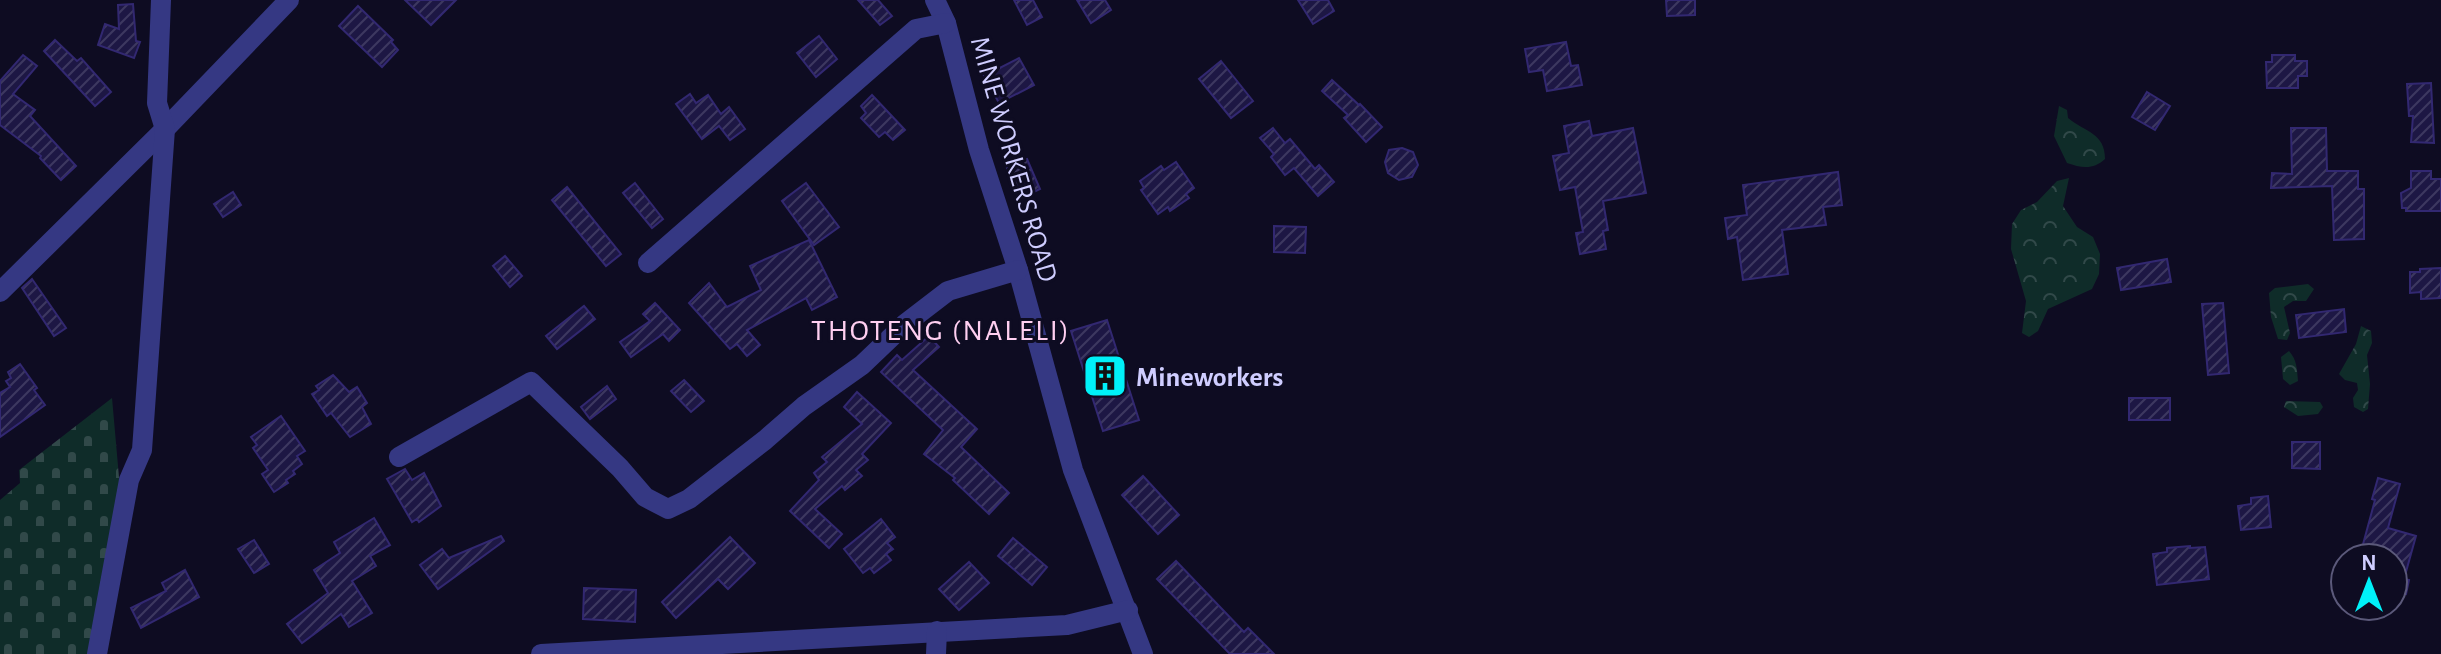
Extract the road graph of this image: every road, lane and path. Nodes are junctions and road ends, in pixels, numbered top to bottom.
1 (161, 0) edge
2 (289, 0) edge
3 (935, 0) edge
4 (946, 23) junction
5 (165, 129) junction
6 (648, 263) dead end
7 (1018, 270) junction
8 (0, 292) edge
9 (399, 457) dead end
10 (1128, 610) junction
11 (937, 631) junction
12 (746, 649) edge
13 (97, 654) edge
14 (541, 654) edge
15 (936, 654) edge
16 (1143, 654) edge

1 - 5 street
2 - 5 street
3 - 4 street, MINE WORKERS ROAD
4 - 6 street
4 - 7 street, MINE WORKERS ROAD
5 - 8 street
5 - 13 street
7 - 9 street
7 - 10 street, MINE WORKERS ROAD
10 - 11 street
10 - 16 street, MINE WORKERS ROAD
11 - 12 street
11 - 15 street
12 - 14 street

